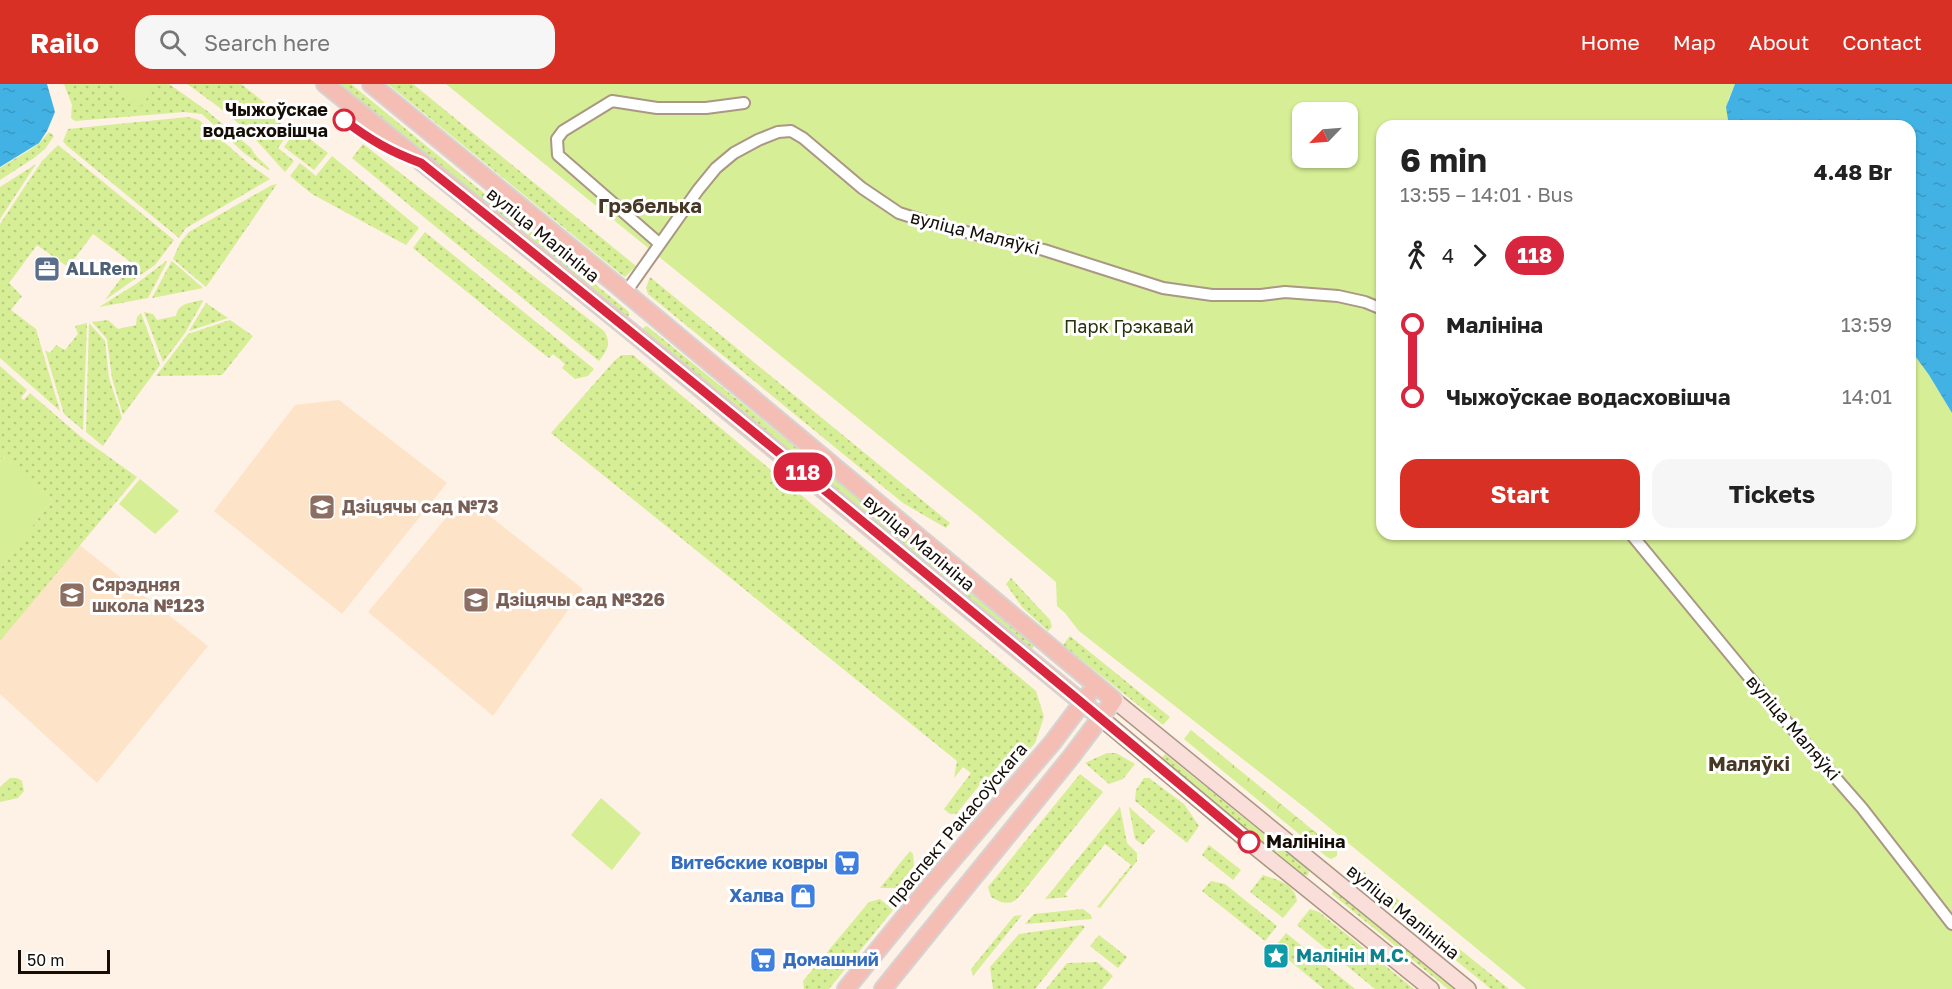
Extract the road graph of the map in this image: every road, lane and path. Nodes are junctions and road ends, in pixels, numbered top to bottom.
1 (325, 84) edge
2 (371, 84) edge
3 (744, 103) dead end
4 (660, 244) junction
5 (626, 292) junction
6 (1376, 307) edge
7 (646, 309) junction
8 (629, 330) junction
9 (1636, 540) edge
10 (1095, 685) junction
11 (1114, 700) junction
12 (1082, 702) junction
13 (1101, 718) junction
14 (1952, 924) edge
15 (846, 989) edge
16 (883, 989) edge
17 (1431, 989) edge
18 (1467, 989) edge

1 - 8 main road, вуліца Малініна
2 - 5 main road, вуліца Малініна
3 - 4 street
4 - 5 street, вуліца Маляўкі
4 - 6 street, вуліца Маляўкі
5 - 7 main road, вуліца Малініна
7 - 8 main road
7 - 10 main road, вуліца Малініна
8 - 12 main road, вуліца Малініна
9 - 14 street, вуліца Маляўкі
10 - 11 main road, вуліца Малініна
10 - 12 main road, праспект Ракасоўскага
11 - 13 main road
11 - 18 main road, вуліца Малініна
12 - 13 main road, вуліца Малініна
12 - 15 main road, праспект Ракасоўскага
13 - 16 main road
13 - 17 main road, вуліца Малініна

